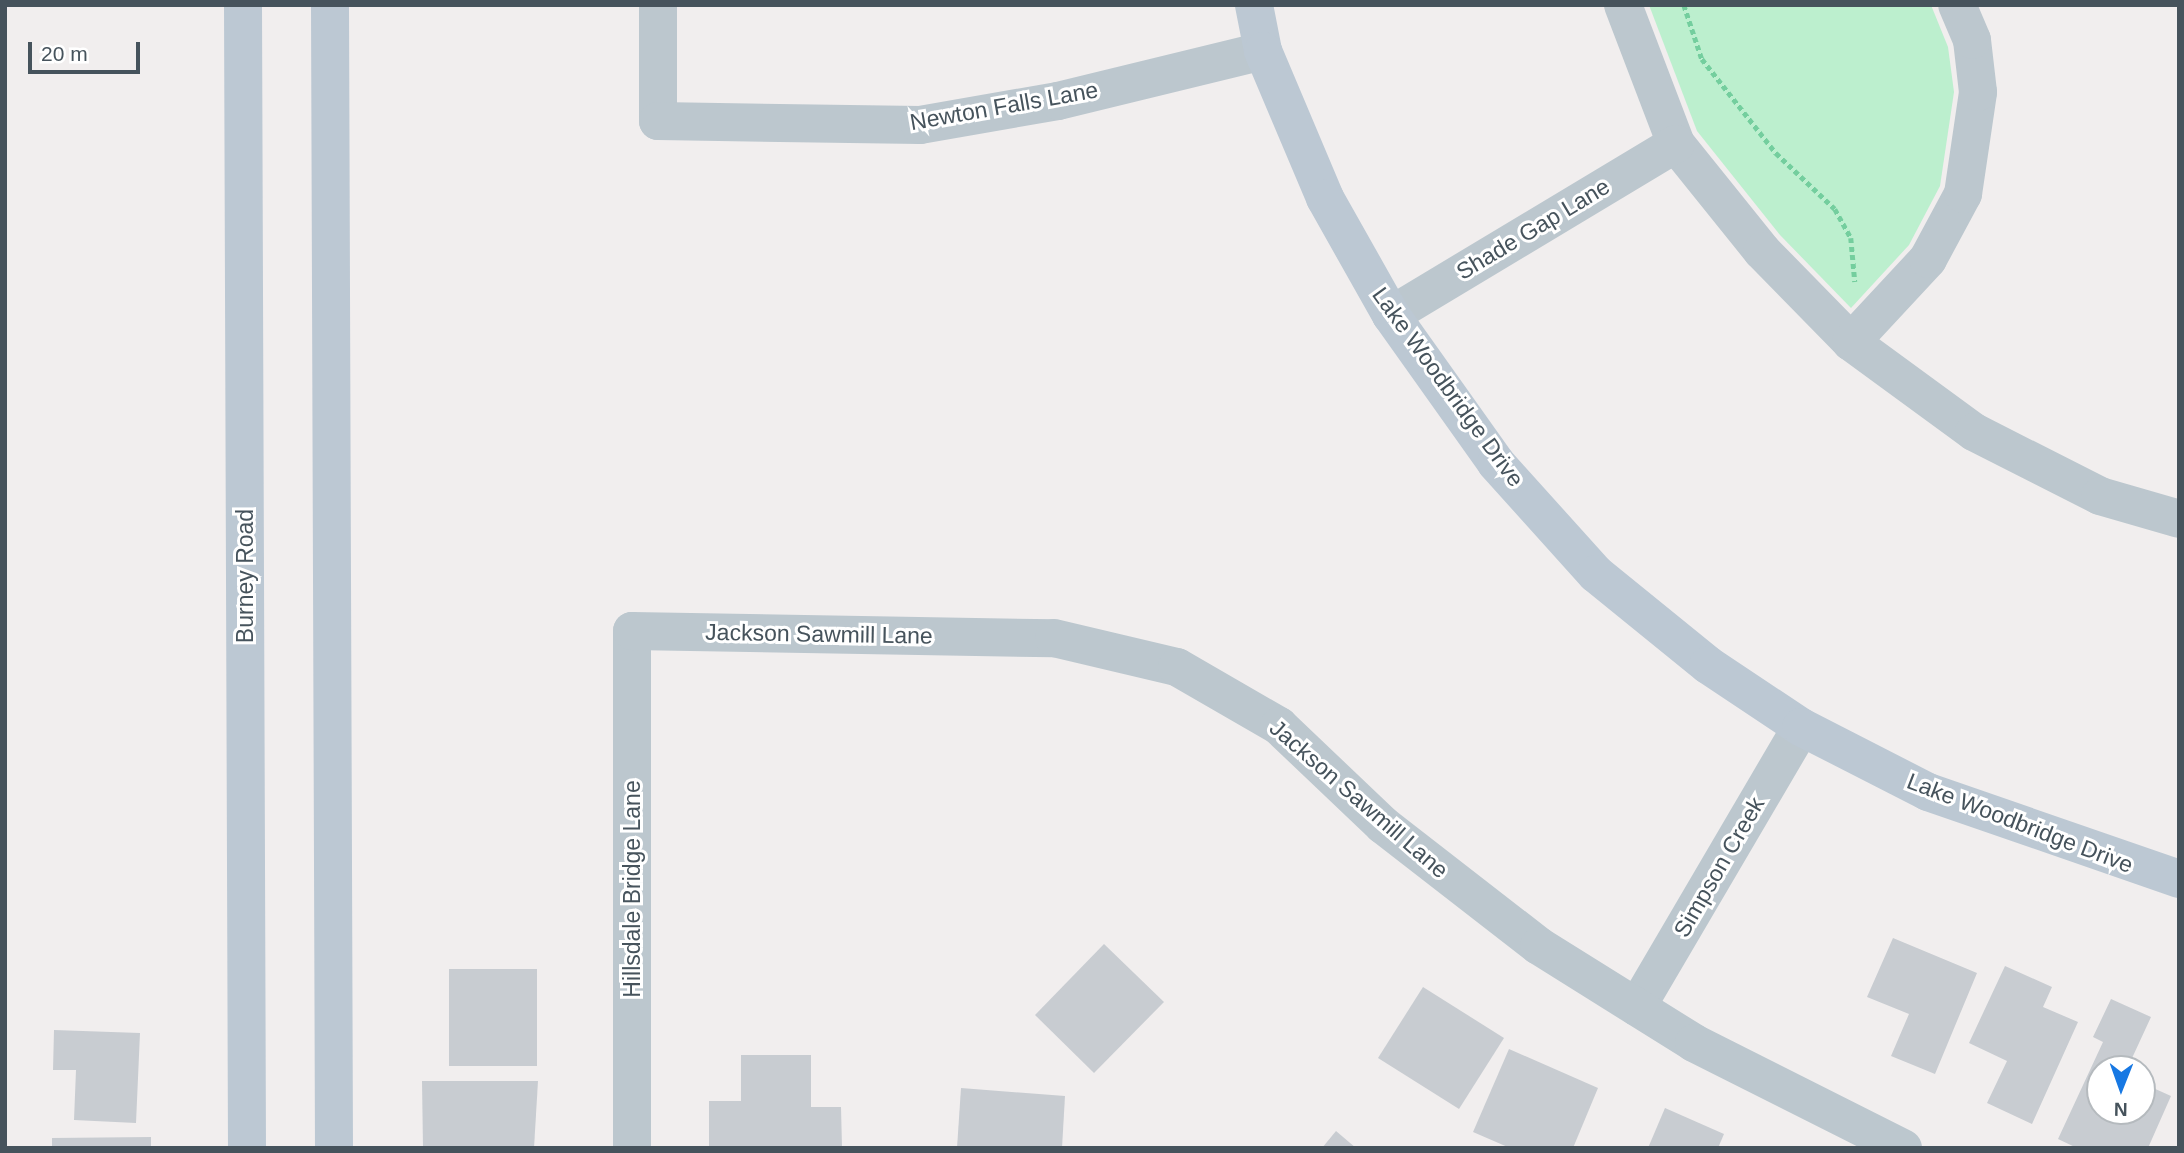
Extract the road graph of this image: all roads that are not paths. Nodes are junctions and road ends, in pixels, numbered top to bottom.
1 (243, 5) edge
2 (330, 5) edge
3 (658, 5) edge
4 (1254, 5) edge
5 (1623, 5) edge
6 (1957, 5) edge
7 (1263, 51) junction
8 (1676, 144) junction
9 (1391, 315) junction
10 (1851, 342) junction
11 (2179, 519) edge
12 (632, 631) joint
13 (1801, 727) junction
14 (2176, 883) edge
15 (1637, 1007) junction
16 (1885, 1144) edge
17 (247, 1148) edge
18 (334, 1148) edge
19 (632, 1148) edge

1 - 17 street, Burney Road
2 - 18 street
3 - 7 street, Newton Falls Lane
4 - 7 street, Lake Woodbridge Drive
5 - 8 street
6 - 10 street
7 - 9 street, Lake Woodbridge Drive
8 - 9 street, Shade Gap Lane
8 - 10 street
9 - 13 street, Lake Woodbridge Drive
10 - 11 street
12 - 15 street, Jackson Sawmill Lane
12 - 19 street, Hillsdale Bridge Lane
13 - 14 street, Lake Woodbridge Drive
13 - 15 street, Simpson Creek
15 - 16 street, Jackson Sawmill Lane

